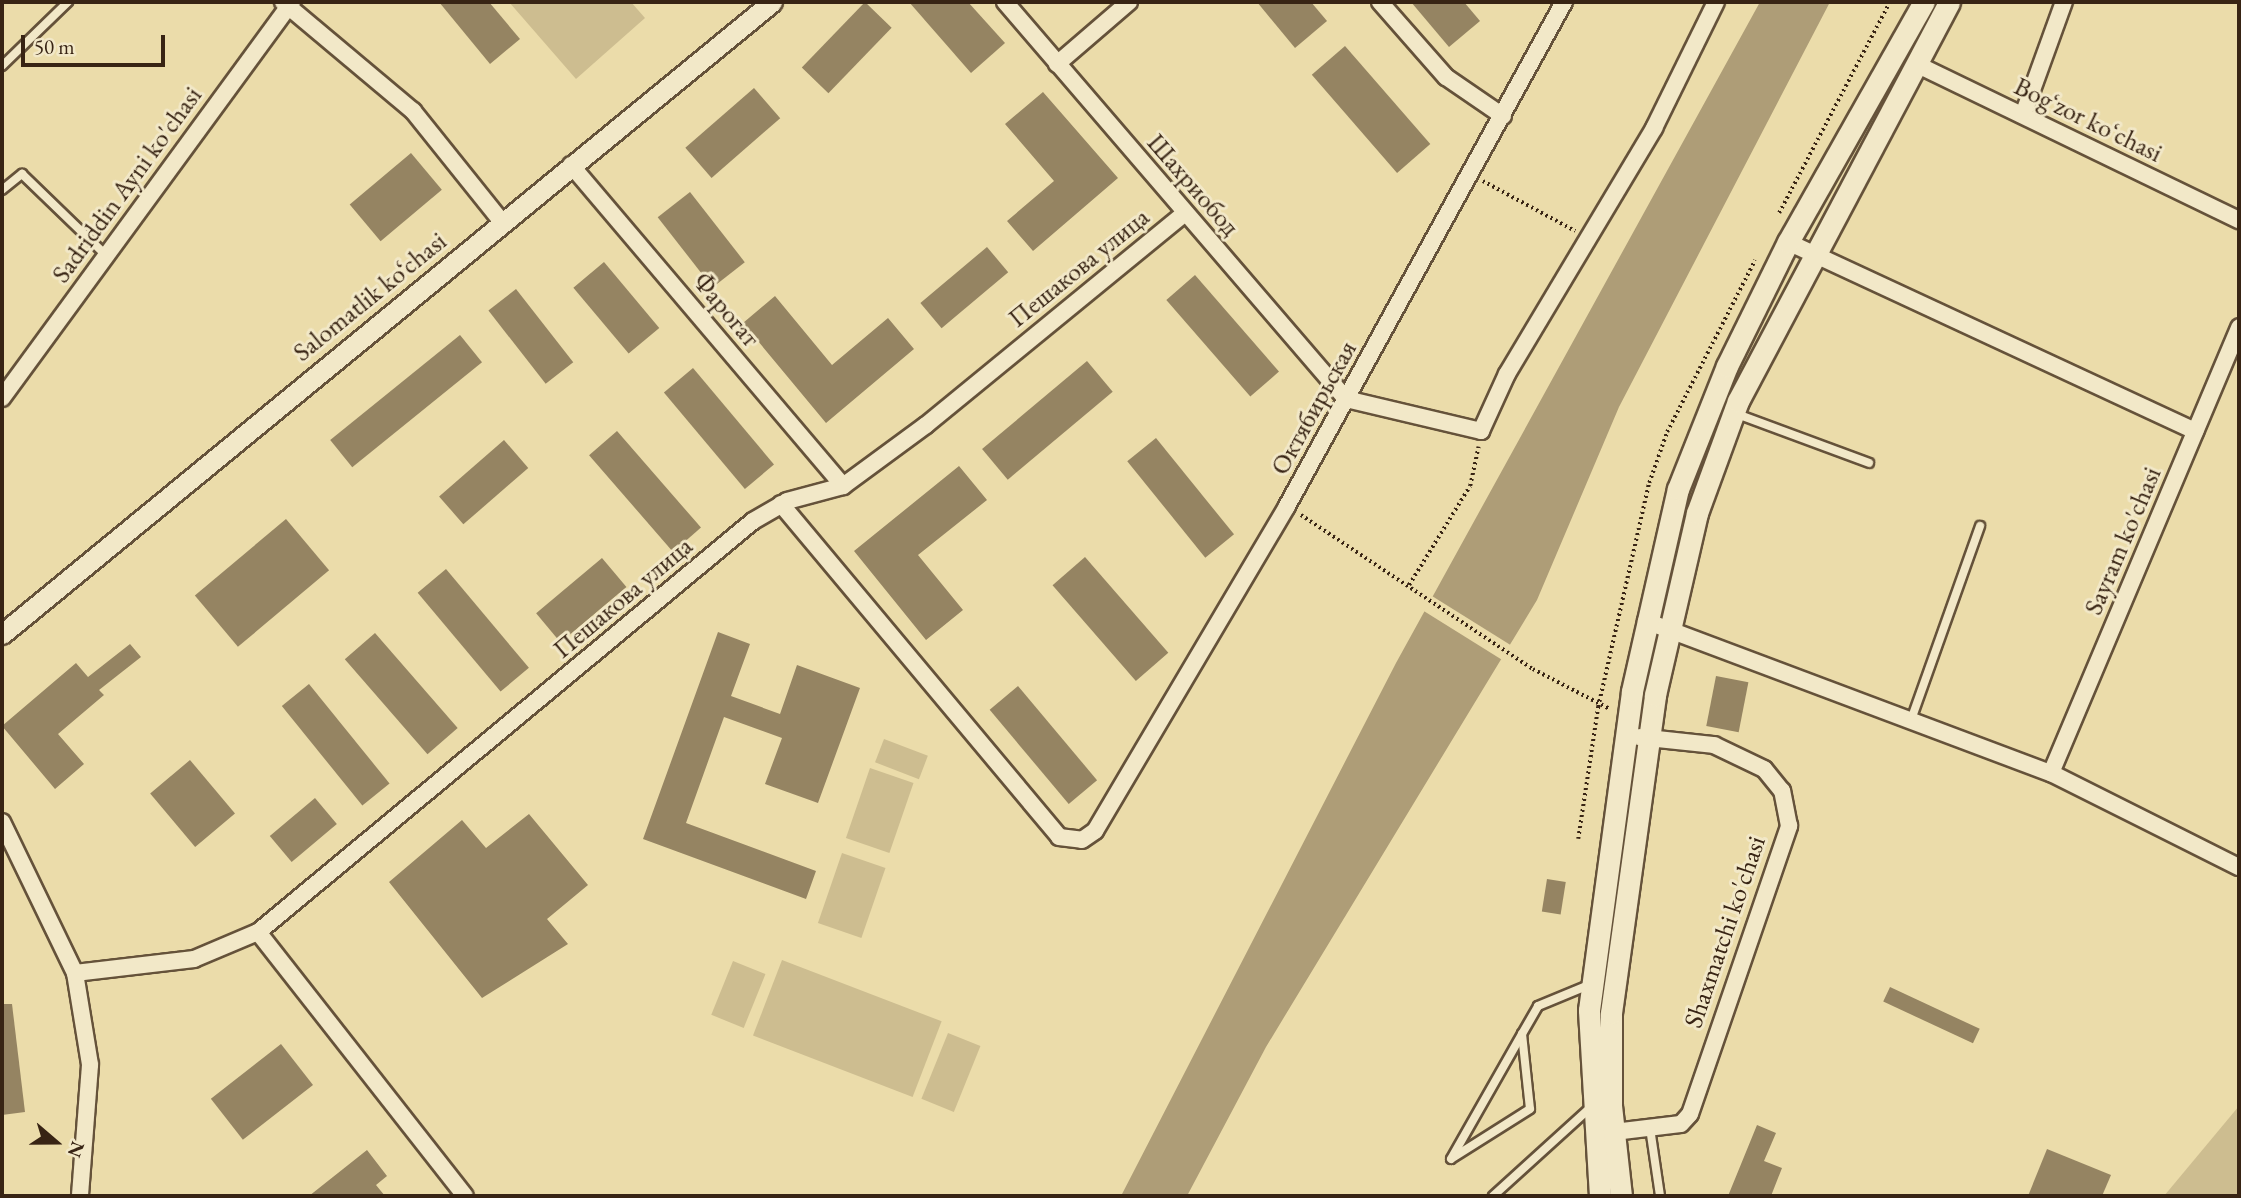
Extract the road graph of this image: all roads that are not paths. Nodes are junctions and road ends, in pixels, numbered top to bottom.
1 (68, 2) edge
2 (772, 2) edge
3 (1005, 2) edge
4 (1129, 2) edge
5 (1380, 2) edge
6 (1564, 2) edge
7 (1716, 2) edge
8 (1924, 2) edge
9 (1949, 2) edge
10 (2064, 2) edge
11 (288, 3) edge
12 (1057, 64) junction
13 (1916, 64) junction
14 (2, 66) edge
15 (2023, 115) junction
16 (1503, 116) junction
17 (571, 165) junction
18 (2, 190) edge
19 (1185, 213) junction
20 (2239, 220) edge
21 (502, 222) junction
22 (1787, 242) junction
23 (1812, 253) junction
24 (106, 255) junction
25 (2239, 327) edge
26 (2, 398) edge
27 (1346, 399) junction
28 (1733, 413) junction
29 (2195, 431) junction
30 (1869, 463) dead end
31 (843, 486) junction
32 (781, 505) junction
33 (1980, 526) dead end
34 (1646, 621) junction
35 (1669, 630) junction
36 (2, 634) edge
37 (1911, 720) junction
38 (1626, 734) junction
39 (1649, 738) junction
40 (2051, 773) junction
41 (2, 822) edge
42 (2237, 860) edge
43 (258, 932) junction
44 (75, 973) junction
45 (1592, 984) junction
46 (1522, 1034) junction
47 (1602, 1106) junction
48 (1650, 1128) junction
49 (1614, 1132) junction
50 (80, 1196) edge
51 (465, 1196) edge
52 (1493, 1196) edge
53 (1600, 1196) edge
54 (1620, 1196) edge
55 (1660, 1196) edge

1 - 14 lane
2 - 17 street, Salomatlik ko‘chasi
3 - 12 street, Шахриобод
4 - 12 street
5 - 16 street
6 - 16 street, Октябирьская
7 - 27 street
8 - 22 main road
9 - 13 main road
10 - 15 street
11 - 21 street
11 - 24 street, Sadriddin Ayni ko'chasi
12 - 19 street, Шахриобод
13 - 15 street, Bogʻzor koʻchasi
13 - 23 main road
15 - 20 street, Bogʻzor koʻchasi
16 - 27 street, Октябирьская
17 - 21 street, Salomatlik ko‘chasi
17 - 31 street, Фарогат
18 - 24 lane
19 - 27 street, Шахриобод
19 - 31 street, Пешакова улица
21 - 36 street, Salomatlik ko‘chasi
22 - 23 street
22 - 34 main road
23 - 28 main road
23 - 29 street
24 - 26 street, Sadriddin Ayni ko'chasi
25 - 29 street, Sayram ko'chasi
27 - 32 street, Октябирьская
28 - 30 lane
28 - 35 main road
29 - 40 street, Sayram ko'chasi
31 - 32 street, Пешакова улица
32 - 43 street, Пешакова улица
33 - 37 lane
34 - 35 street
34 - 38 main road
35 - 37 street
35 - 39 main road
37 - 40 street
38 - 39 street, Shaxmatchi ko'chasi
38 - 45 main road
39 - 47 main road
39 - 48 street, Shaxmatchi ko'chasi
40 - 42 street
41 - 44 street
43 - 44 street, Пешакова улица
43 - 51 street
44 - 50 street
45 - 46 lane
45 - 47 main road
46 - 46 lane
47 - 49 main road
47 - 52 lane
47 - 53 main road
48 - 49 street, Shaxmatchi ko'chasi
48 - 55 lane
49 - 54 main road

